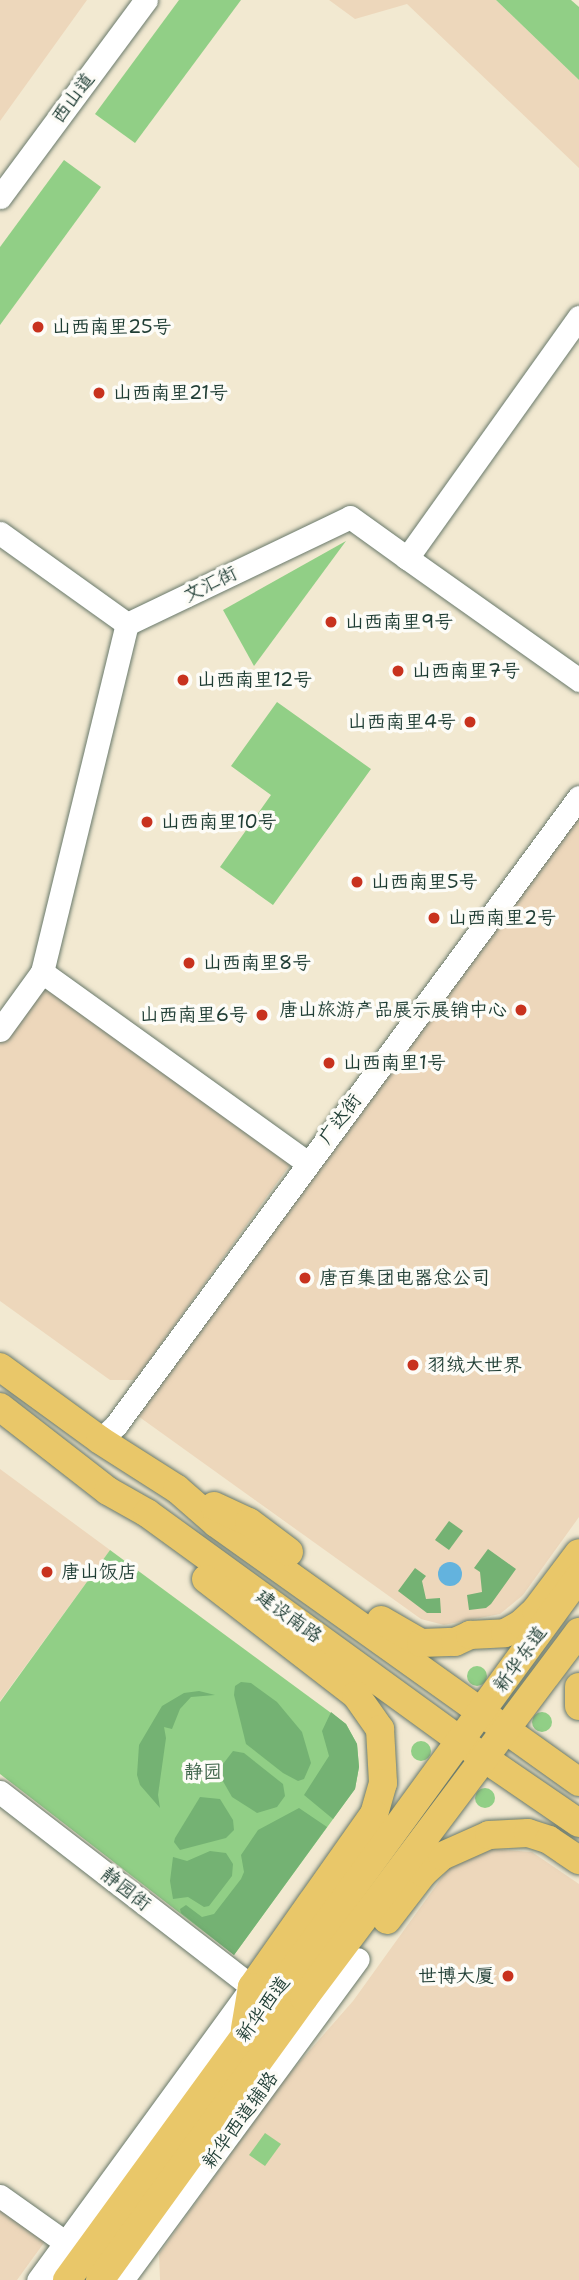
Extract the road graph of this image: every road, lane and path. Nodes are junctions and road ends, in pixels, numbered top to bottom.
1 (146, 0) edge
2 (0, 197) edge
3 (579, 317) edge
4 (0, 533) edge
5 (407, 558) junction
6 (127, 624) junction
7 (579, 680) edge
8 (579, 797) edge
9 (42, 972) junction
10 (0, 1030) edge
11 (308, 1163) junction
12 (0, 1367) edge
13 (0, 1407) edge
14 (100, 1440) junction
15 (177, 1489) junction
16 (108, 1491) junction
17 (579, 1553) edge
18 (579, 1577) edge
19 (579, 1632) edge
20 (579, 1687) edge
21 (579, 1706) edge
22 (481, 1712) junction
23 (507, 1730) junction
24 (460, 1740) junction
25 (484, 1758) junction
26 (579, 1782) edge
27 (0, 1792) edge
28 (579, 1823) edge
29 (579, 1860) edge
30 (358, 1959) junction
31 (252, 1987) junction
32 (304, 1998) junction
33 (245, 2034) junction
34 (0, 2196) edge
35 (105, 2269) edge
36 (38, 2280) edge
37 (67, 2280) edge

1 - 2 street, 西山道
3 - 5 street
4 - 6 street
5 - 6 street, 文汇街
5 - 7 street
6 - 9 street
8 - 11 street, 广达街
9 - 10 street
9 - 11 street
11 - 14 street, 广达街
12 - 14 main road, 建设南路
13 - 16 main road, 建设南路
14 - 15 main road, 建设南路
15 - 17 main road
15 - 22 main road, 建设南路
16 - 24 main road, 建设南路
16 - 31 main road
18 - 22 main road, 新华东道
19 - 23 main road, 新华东道
20 - 21 main road
22 - 23 main road, 建设南路
22 - 24 main road, 新华东道
23 - 25 main road, 新华东道
23 - 26 main road, 建设南路
24 - 25 main road, 建设南路
24 - 33 main road, 新华西道
25 - 28 main road, 建设南路
25 - 32 main road, 新华西道
27 - 31 street, 静园街
29 - 30 main road
30 - 32 main road
30 - 35 street, 新华西道辅路
31 - 33 main road
31 - 35 street, 新华西道辅路
32 - 35 main road, 新华西道
33 - 35 main road, 新华西道
34 - 35 street
35 - 36 street, 新华西道辅路
35 - 37 main road, 新华西道

